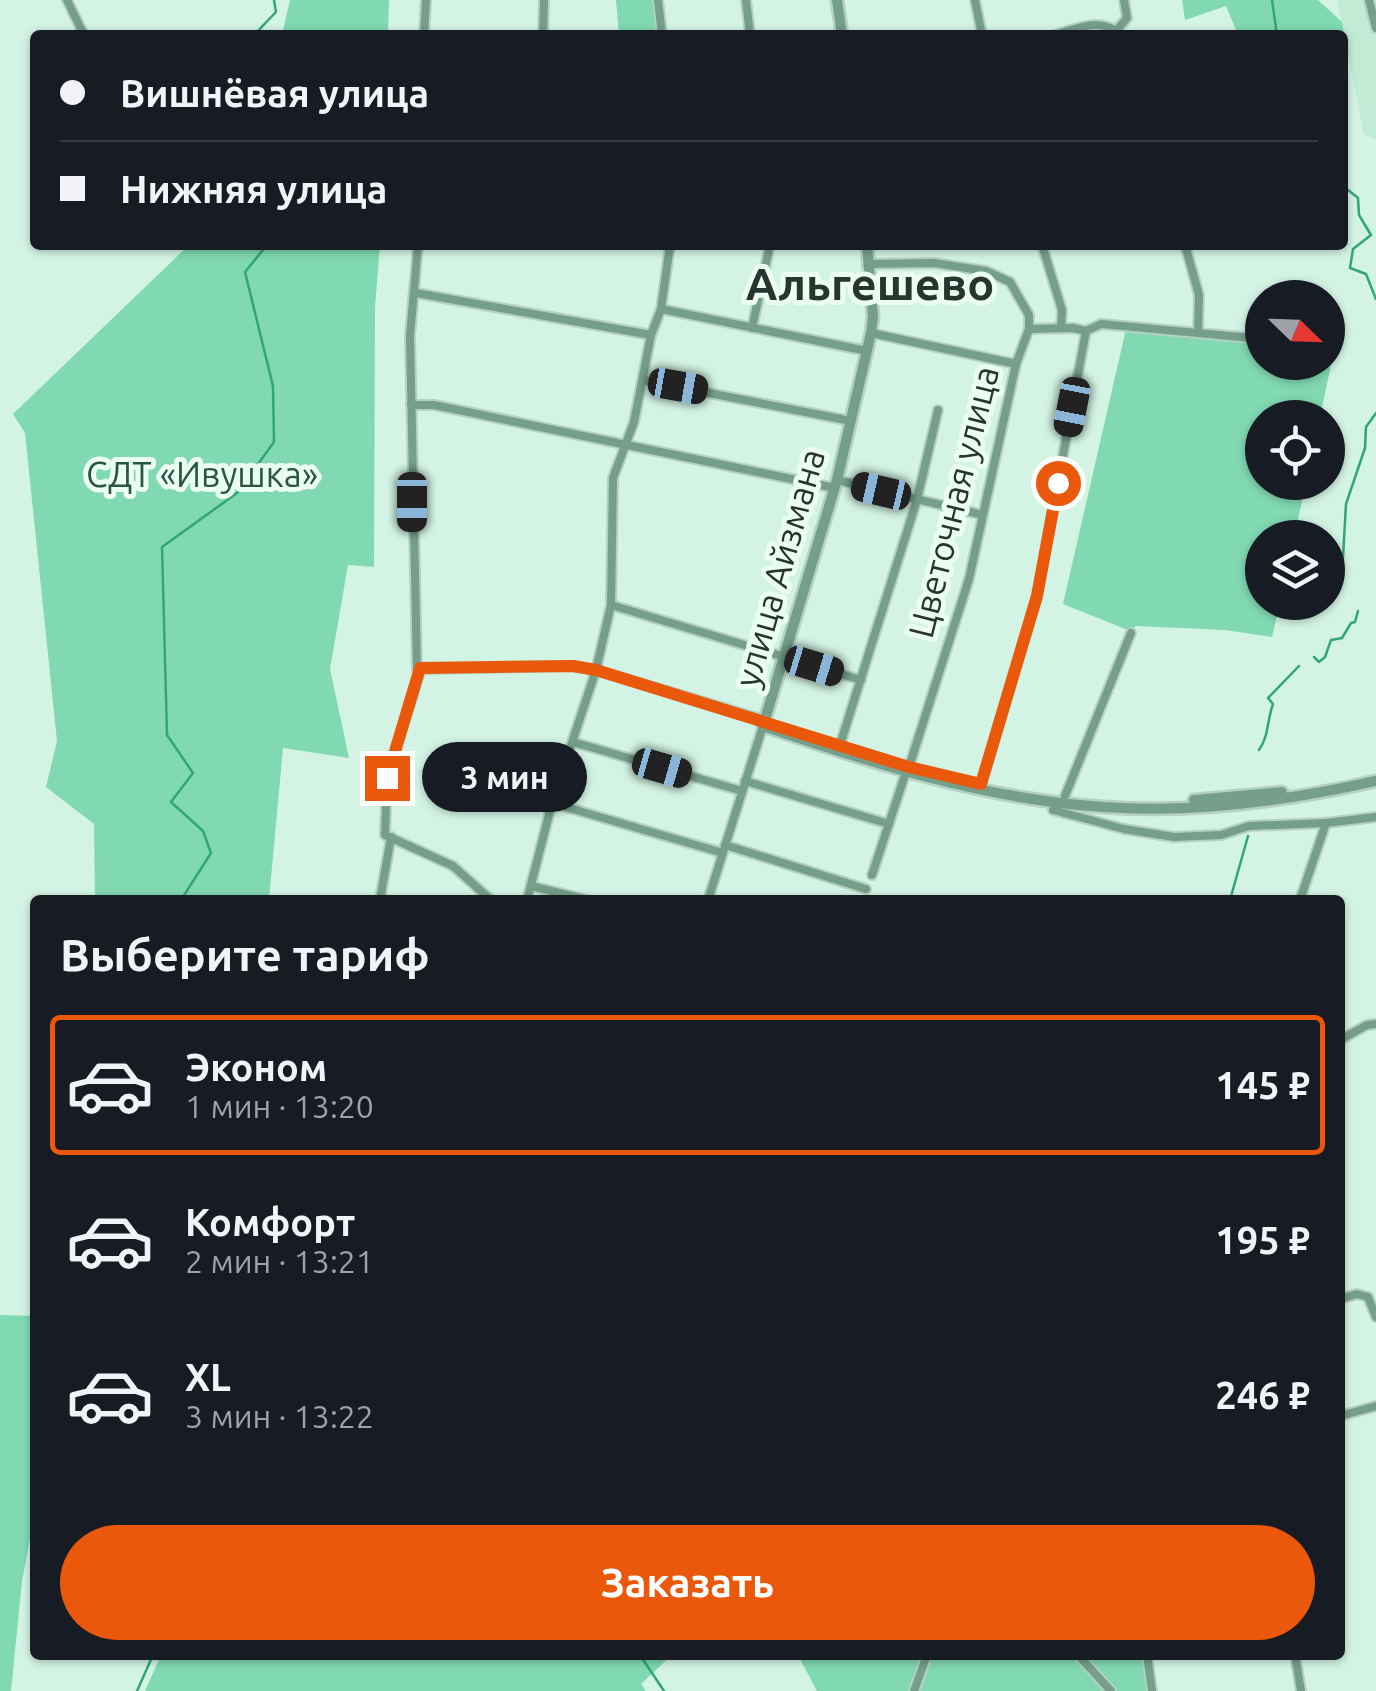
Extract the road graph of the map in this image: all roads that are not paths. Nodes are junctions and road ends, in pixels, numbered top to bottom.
1 (67, 0) edge
2 (426, 0) edge
3 (544, 0) edge
4 (658, 0) edge
5 (746, 0) edge
6 (837, 0) edge
7 (975, 0) edge
8 (1124, 0) edge
9 (1369, 0) edge
10 (1376, 28) edge
11 (82, 30) edge
12 (424, 30) edge
13 (543, 30) edge
14 (661, 30) edge
15 (749, 30) edge
16 (841, 30) edge
17 (981, 30) edge
18 (1072, 30) edge
19 (1113, 30) edge
20 (1119, 30) edge
21 (418, 250) edge
22 (669, 250) edge
23 (769, 250) edge
24 (868, 250) edge
25 (1044, 250) edge
26 (1186, 250) edge
27 (870, 264) junction
28 (416, 292) junction
29 (661, 310) junction
30 (752, 328) junction
31 (1061, 328) junction
32 (1030, 329) junction
33 (1086, 331) junction
34 (1198, 332) junction
35 (871, 334) junction
36 (651, 335) junction
37 (1245, 337) edge
38 (867, 351) junction
39 (1016, 364) junction
40 (643, 380) junction
41 (411, 405) junction
42 (938, 410) dead end
43 (851, 421) junction
44 (626, 446) junction
45 (836, 484) junction
46 (918, 500) junction
47 (984, 515) junction
48 (611, 605) junction
49 (1131, 632) dead end
50 (783, 656) junction
51 (418, 668) junction
52 (596, 670) junction
53 (860, 680) junction
54 (761, 722) junction
55 (573, 742) junction
56 (840, 745) junction
57 (907, 769) junction
58 (1376, 778) edge
59 (981, 784) junction
60 (744, 786) junction
61 (1058, 801) junction
62 (552, 804) junction
63 (1376, 817) edge
64 (1326, 823) junction
65 (889, 824) junction
66 (388, 836) junction
67 (724, 849) junction
68 (872, 874) dead end
69 (532, 886) junction
70 (866, 889) dead end
71 (381, 895) edge
72 (485, 895) edge
73 (529, 895) edge
74 (568, 895) edge
75 (710, 895) edge
76 (1302, 895) edge
77 (1376, 1024) edge
78 (1345, 1037) edge
79 (1345, 1297) edge
80 (1376, 1317) edge
81 (1376, 1406) edge
82 (1345, 1415) edge
83 (924, 1660) edge
84 (1083, 1660) edge
85 (1148, 1660) edge
86 (1296, 1660) edge
87 (914, 1691) edge
88 (1111, 1691) edge
89 (1152, 1691) edge
90 (1301, 1691) edge

1 - 11 street
2 - 12 street
3 - 13 street
4 - 14 street
5 - 15 street
6 - 16 street
7 - 17 street
8 - 20 street
9 - 10 street
18 - 19 street
21 - 28 street
22 - 29 street
23 - 30 street
24 - 27 street, улица Айзмана
25 - 31 street
26 - 34 street
27 - 32 street, Цветочная улица
27 - 35 street, улица Айзмана
28 - 36 street
28 - 41 street
29 - 30 street
29 - 36 street
30 - 38 street
31 - 32 street
31 - 33 street
32 - 39 street, Цветочная улица
33 - 34 street
33 - 59 street
34 - 37 street
35 - 38 street, улица Айзмана
35 - 39 street
36 - 40 street
38 - 43 street, улица Айзмана
39 - 47 street, Цветочная улица
40 - 43 street
40 - 44 street
41 - 44 street
41 - 51 street
42 - 46 street
43 - 45 street, улица Айзмана
44 - 45 street
44 - 48 street
45 - 46 street
45 - 50 street, улица Айзмана
46 - 47 street
46 - 53 street
47 - 57 street, Цветочная улица
48 - 50 street
48 - 52 street
49 - 61 street
50 - 53 street
50 - 54 street, улица Айзмана
51 - 52 street
51 - 66 street
52 - 54 street
52 - 55 street
53 - 56 street
54 - 56 street
54 - 57 street
54 - 60 street, улица Айзмана
55 - 60 street
55 - 62 street
56 - 57 street
57 - 59 street
57 - 61 street
57 - 65 street, Цветочная улица
58 - 61 street
59 - 61 street
60 - 65 street
60 - 67 street, улица Айзмана
61 - 64 street
62 - 67 street
62 - 69 street
63 - 64 street
64 - 76 street
65 - 68 street, Цветочная улица
66 - 71 street
66 - 72 street
67 - 70 street
67 - 75 street, улица Айзмана
69 - 73 street
69 - 74 street
77 - 78 street
79 - 80 street
81 - 82 street
83 - 87 street
84 - 88 street
85 - 89 street
86 - 90 street

